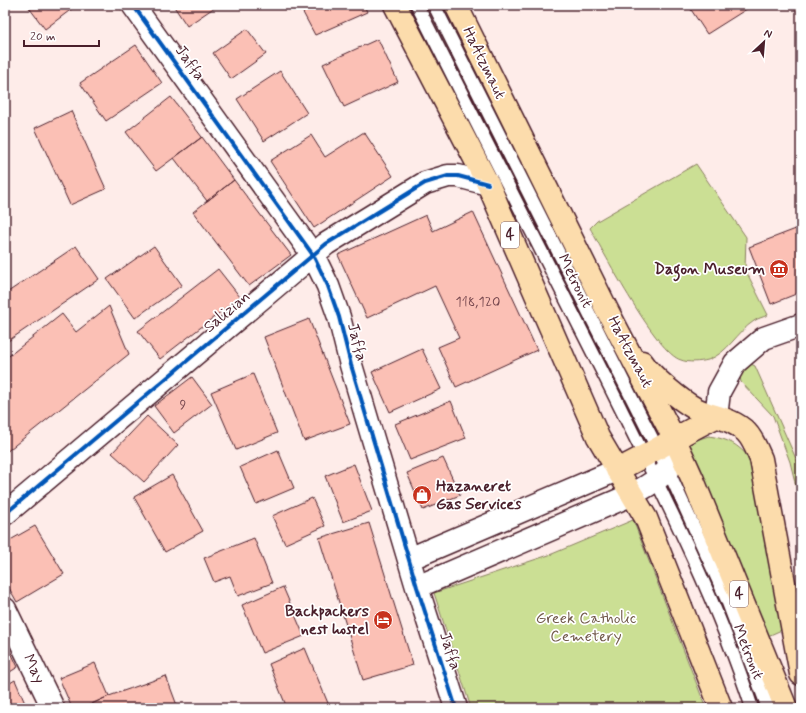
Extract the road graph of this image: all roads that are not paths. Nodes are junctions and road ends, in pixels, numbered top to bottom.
1 (134, 5) edge
2 (395, 5) edge
3 (417, 5) edge
4 (434, 5) edge
5 (456, 5) edge
6 (488, 184) junction
7 (313, 255) junction
8 (607, 310) junction
9 (801, 325) edge
10 (716, 417) junction
11 (659, 449) junction
12 (617, 470) junction
13 (662, 475) junction
14 (633, 494) junction
15 (5, 514) edge
16 (409, 559) junction
17 (417, 587) junction
18 (5, 609) edge
19 (797, 640) edge
20 (801, 674) edge
21 (453, 707) edge
22 (53, 708) edge
23 (721, 708) edge
24 (752, 708) edge
25 (768, 708) edge
26 (786, 708) edge

1 - 7 street, Jaffa
2 - 6 highway, 4
3 - 11 lane, Metronit
4 - 11 lane, Metronit
5 - 8 highway, HaAtzmaut / 4
6 - 7 street, Salizian
6 - 12 highway, 4
7 - 15 street, Salizian
7 - 16 street, Jaffa
8 - 10 highway
8 - 11 highway, HaAtzmaut / 4
9 - 10 street
10 - 11 highway
10 - 19 highway
11 - 12 highway
11 - 13 lane, Metronit
11 - 13 street
11 - 26 highway, HaAtzmaut / 4
12 - 14 highway, 4
12 - 16 street
13 - 14 street
13 - 24 lane, Metronit
13 - 25 lane, Metronit
14 - 17 street
14 - 23 highway, 4
16 - 17 street, Jaffa
17 - 21 street, Jaffa
18 - 22 street, May
19 - 20 highway

